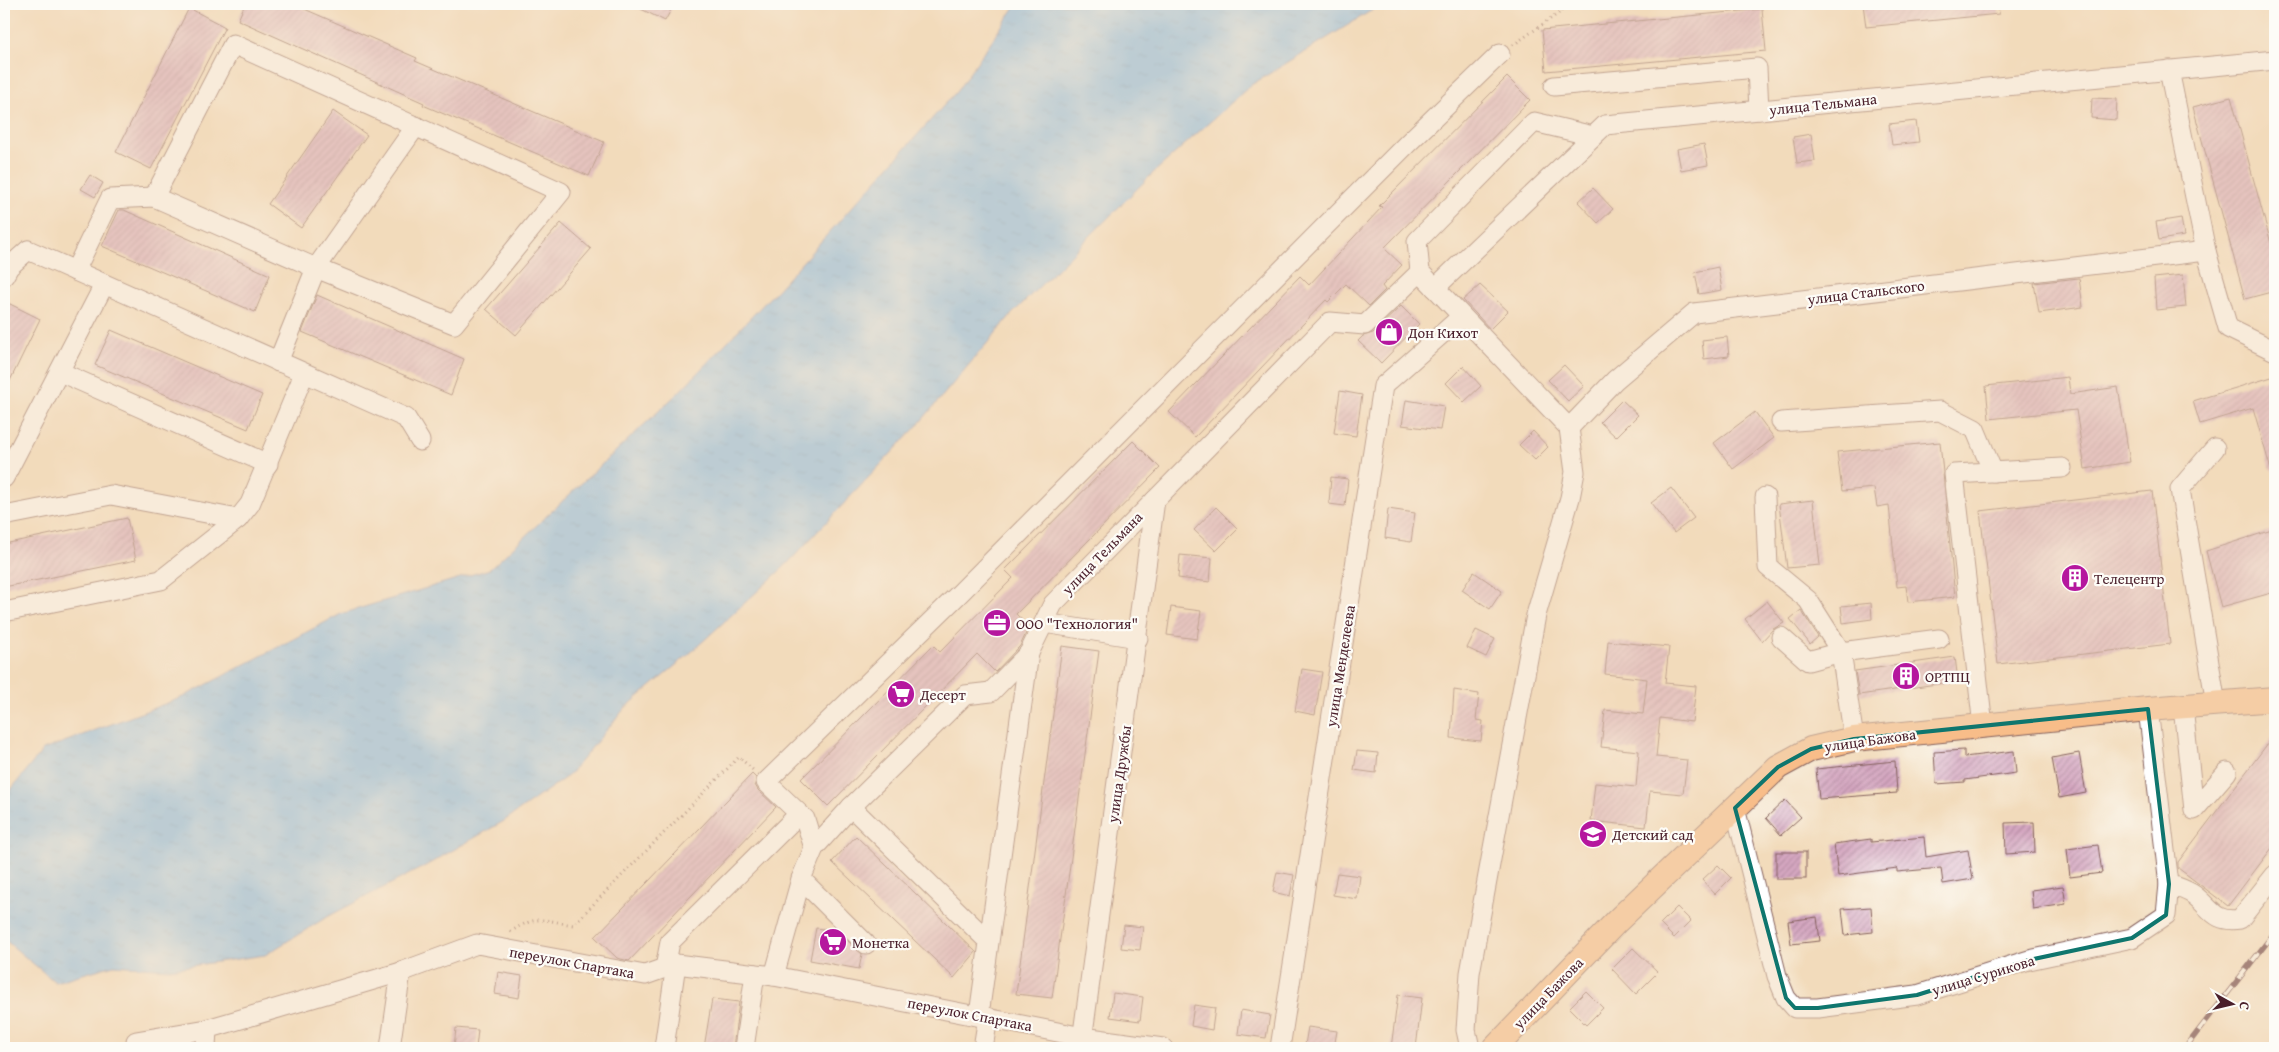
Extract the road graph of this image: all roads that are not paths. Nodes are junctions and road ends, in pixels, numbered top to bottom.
1 (1500, 54) road end
2 (2275, 60) edge
3 (2169, 70) junction
4 (1554, 86) dead end
5 (1759, 110) junction
6 (416, 126) junction
7 (1593, 136) junction
8 (154, 197) junction
9 (2206, 251) junction
10 (316, 268) junction
11 (75, 271) junction
12 (1420, 272) junction
13 (4, 276) edge
14 (104, 285) junction
15 (1435, 288) junction
16 (1461, 316) junction
17 (2275, 351) edge
18 (278, 362) junction
19 (60, 372) junction
20 (304, 374) junction
21 (1781, 422) dead end
22 (1569, 428) junction
23 (420, 441) dead end
24 (2214, 448) dead end
25 (268, 464) junction
26 (2062, 468) dead end
27 (1993, 472) junction
28 (4, 478) edge
29 (1765, 497) dead end
30 (1155, 500) junction
31 (4, 516) edge
32 (238, 519) junction
33 (4, 612) edge
34 (1044, 623) junction
35 (1781, 637) dead end
36 (1138, 638) junction
37 (1938, 639) dead end
38 (1841, 652) junction
39 (1029, 653) junction
40 (2275, 699) edge
41 (2216, 704) junction
42 (2183, 707) junction
43 (2148, 709) junction
44 (1983, 726) junction
45 (1854, 739) junction
46 (2227, 772) dead end
47 (851, 808) junction
48 (1736, 808) junction
49 (799, 814) junction
50 (814, 848) junction
51 (2275, 875) edge
52 (800, 879) junction
53 (2169, 884) junction
54 (988, 941) junction
55 (866, 944) dead end
56 (670, 966) junction
57 (401, 972) junction
58 (755, 974) junction
59 (774, 976) junction
60 (984, 1016) junction
61 (207, 1029) junction
62 (136, 1041) dead end
63 (1082, 1042) edge
64 (206, 1048) edge
65 (390, 1048) edge
66 (664, 1048) edge
67 (744, 1048) edge
68 (983, 1048) edge
69 (1163, 1048) edge
70 (1280, 1048) edge
71 (1470, 1048) edge
72 (1495, 1048) edge

1 - 49 street
2 - 3 street, улица Тельмана
3 - 5 street, улица Тельмана
3 - 9 street
4 - 5 street
5 - 7 street, улица Тельмана
6 - 8 street
6 - 10 street
6 - 10 street
7 - 12 street
7 - 15 street, улица Тельмана
8 - 10 street
8 - 11 street
9 - 17 street
9 - 22 street, улица Стальского
10 - 18 street
11 - 13 street
11 - 14 street
12 - 15 street
12 - 30 street, улица Тельмана
14 - 18 street
14 - 19 street
15 - 16 street
16 - 22 street
16 - 70 street, улица Менделеева
18 - 20 street
19 - 25 street
19 - 28 street
20 - 23 street
20 - 25 street
21 - 27 street
22 - 71 street
24 - 41 street
25 - 32 street
26 - 27 street
27 - 44 street
29 - 38 street
30 - 34 street, улица Тельмана
30 - 36 street, улица Дружбы
31 - 32 street
32 - 33 street
34 - 36 street
34 - 39 street, улица Тельмана
35 - 38 street
36 - 63 street, улица Дружбы
37 - 38 street
38 - 45 street
39 - 47 street, улица Тельмана
39 - 54 street
40 - 41 main road, улица Бажова
41 - 42 main road, улица Бажова
42 - 43 main road, улица Бажова
42 - 46 street
43 - 44 main road, улица Бажова
43 - 53 street, улица Сурикова
44 - 45 main road, улица Бажова
45 - 48 main road, улица Бажова
47 - 50 street, улица Тельмана
47 - 54 street
48 - 53 street, улица Сурикова
48 - 72 main road, улица Бажова
49 - 50 street
49 - 56 street
50 - 52 street, улица Тельмана
51 - 53 street
52 - 55 street
52 - 59 street, улица Тельмана
54 - 60 street
56 - 57 street, переулок Спартака
56 - 58 street, переулок Спартака
56 - 66 street
57 - 61 street, переулок Спартака
57 - 65 street
58 - 59 street, переулок Спартака
58 - 67 street
59 - 60 street, переулок Спартака
60 - 63 street, переулок Спартака
60 - 68 street
61 - 62 street, переулок Спартака
61 - 64 street
63 - 69 street, переулок Спартака

